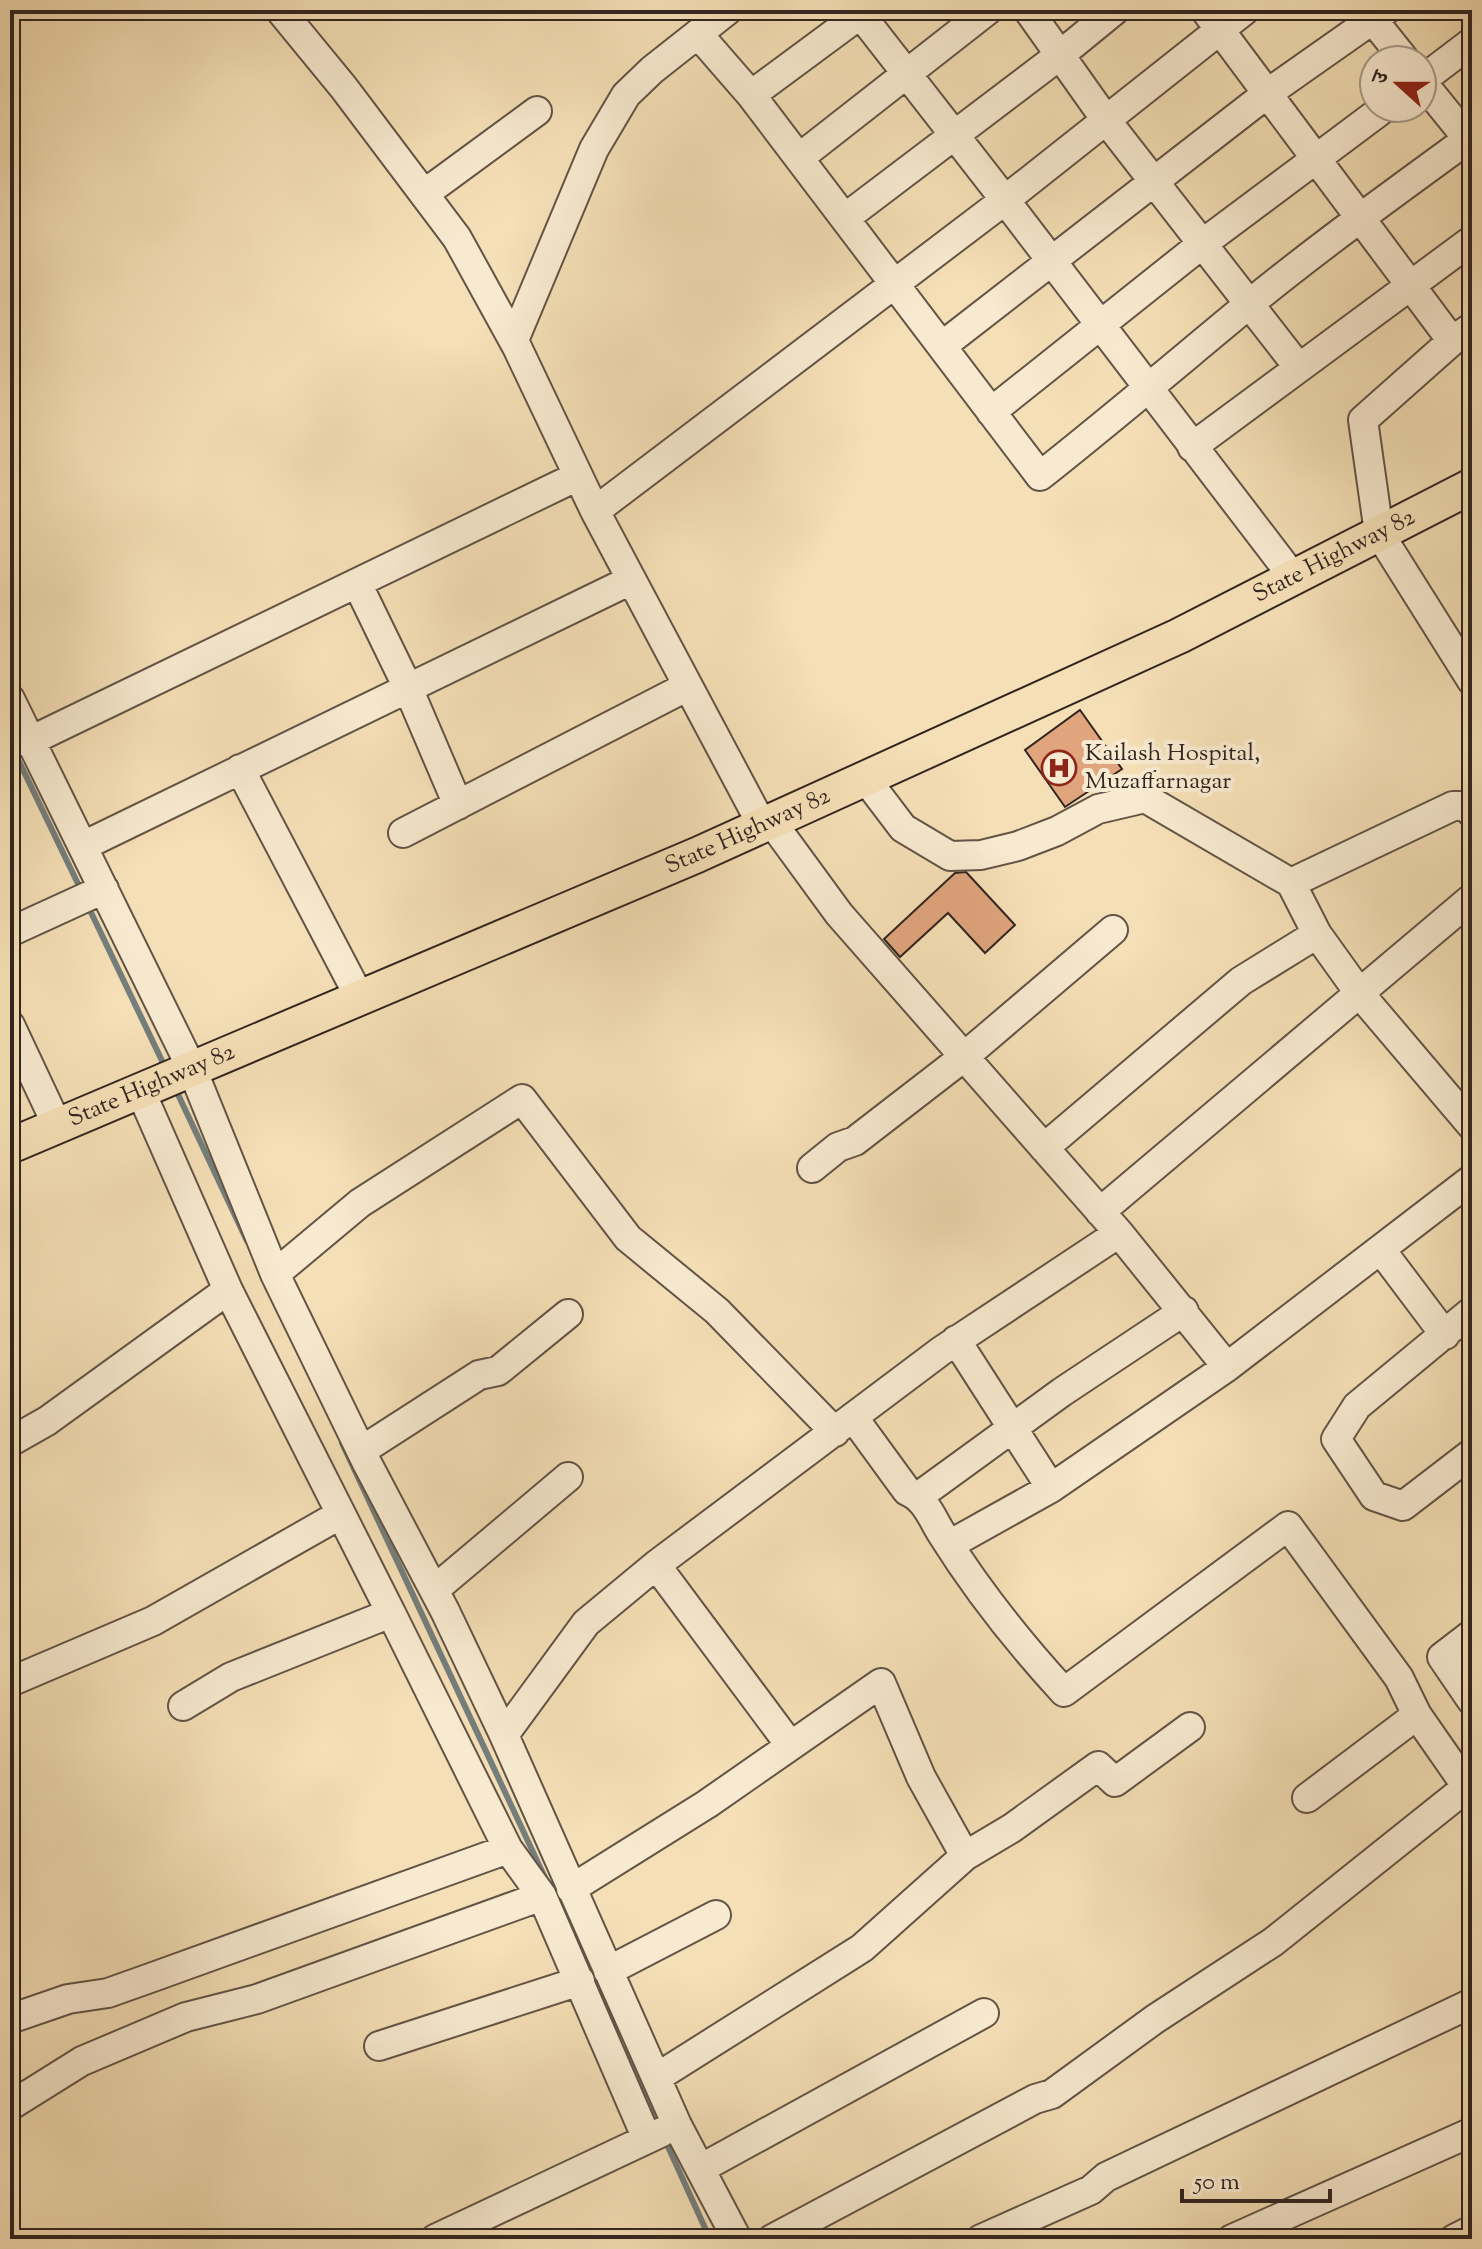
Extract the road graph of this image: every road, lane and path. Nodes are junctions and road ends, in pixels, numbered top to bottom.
1 (728, 10) edge
2 (988, 10) edge
3 (1028, 10) edge
4 (1115, 10) edge
5 (1245, 10) edge
6 (861, 11) edge
7 (1374, 13) edge
8 (294, 15) edge
9 (1213, 19) edge
10 (698, 34) junction
11 (1472, 42) edge
12 (1394, 44) edge
13 (1060, 55) junction
14 (1438, 69) edge
15 (906, 73) junction
16 (1268, 93) junction
17 (751, 95) junction
18 (1438, 101) edge
19 (537, 111) dead end
20 (1106, 120) junction
21 (1362, 124) edge
22 (954, 134) junction
23 (1470, 141) edge
24 (799, 158) junction
25 (1316, 158) junction
26 (1154, 182) junction
27 (424, 194) junction
28 (1005, 200) junction
29 (845, 218) junction
30 (1360, 218) junction
31 (1472, 240) edge
32 (1202, 244) junction
33 (1052, 261) junction
34 (895, 283) junction
35 (1411, 286) junction
36 (1249, 305) junction
37 (1100, 325) junction
38 (1462, 334) edge
39 (514, 340) junction
40 (942, 346) junction
41 (1299, 368) junction
42 (1149, 390) junction
43 (991, 412) junction
44 (1192, 447) junction
45 (578, 476) junction
46 (1472, 486) edge
47 (595, 511) junction
48 (1379, 533) junction
49 (1293, 577) junction
50 (631, 580) junction
51 (357, 583) junction
52 (1472, 681) edge
53 (688, 686) junction
54 (408, 688) junction
55 (10, 699) edge
56 (20, 741) edge
57 (240, 769) junction
58 (865, 778) junction
59 (458, 805) junction
60 (1472, 813) edge
61 (767, 823) junction
62 (403, 833) dead end
63 (83, 846) junction
64 (1291, 883) junction
65 (91, 895) junction
66 (1472, 898) edge
67 (1113, 930) dead end
68 (10, 932) edge
69 (1317, 934) junction
70 (1360, 994) junction
71 (360, 998) junction
72 (10, 1025) edge
73 (965, 1056) junction
74 (168, 1079) junction
75 (57, 1125) junction
76 (1472, 1126) edge
77 (10, 1146) edge
78 (1044, 1148) junction
79 (812, 1168) dead end
80 (1472, 1179) edge
81 (1110, 1222) junction
82 (1381, 1250) junction
83 (275, 1274) junction
84 (228, 1290) junction
85 (1184, 1311) junction
86 (1472, 1311) edge
87 (568, 1314) dead end
88 (1445, 1335) junction
89 (956, 1340) junction
90 (1227, 1367) junction
91 (844, 1425) junction
92 (1013, 1427) junction
93 (10, 1442) edge
94 (361, 1451) junction
95 (1472, 1453) edge
96 (568, 1477) dead end
97 (1051, 1488) junction
98 (919, 1496) junction
99 (341, 1514) junction
100 (949, 1545) junction
101 (656, 1565) junction
102 (434, 1590) junction
103 (391, 1613) junction
104 (1472, 1634) edge
105 (10, 1682) edge
106 (1472, 1701) edge
107 (183, 1706) dead end
108 (1417, 1715) junction
109 (1190, 1727) dead end
110 (504, 1735) junction
111 (790, 1745) junction
112 (1307, 1798) dead end
113 (508, 1849) junction
114 (965, 1856) junction
115 (571, 1889) junction
116 (542, 1896) junction
117 (716, 1915) dead end
118 (608, 1971) junction
119 (580, 1981) junction
120 (1472, 2003) edge
121 (984, 2013) dead end
122 (10, 2019) edge
123 (379, 2046) dead end
124 (656, 2078) junction
125 (10, 2106) edge
126 (1472, 2132) edge
127 (662, 2133) junction
128 (700, 2169) junction
129 (1472, 2230) edge
130 (435, 2239) edge
131 (737, 2239) edge
132 (772, 2239) edge
133 (981, 2239) edge
134 (1232, 2239) edge
135 (1454, 2239) edge

1 - 10 street
2 - 15 street
3 - 13 street
4 - 13 street
5 - 9 street
6 - 15 street
6 - 17 street
7 - 12 street
7 - 16 street
8 - 27 street
9 - 16 street
9 - 20 street
10 - 17 street
10 - 39 street
11 - 14 street
13 - 20 street
13 - 22 street
15 - 22 street
15 - 24 street
16 - 25 street
16 - 26 street
17 - 24 street
18 - 23 street
19 - 27 street
20 - 26 street
20 - 28 street
21 - 25 street
22 - 28 street
22 - 29 street
23 - 30 street
24 - 29 street
25 - 30 street
25 - 32 street
26 - 32 street
26 - 33 street
27 - 39 street
28 - 33 street
28 - 34 street
29 - 34 street
30 - 35 street
30 - 36 street
31 - 35 street
32 - 36 street
32 - 37 street
33 - 37 street
33 - 40 street
34 - 40 street
34 - 47 street
35 - 38 street
35 - 41 street
36 - 41 street
36 - 42 street
37 - 42 street
37 - 43 street
38 - 48 street
39 - 45 street
40 - 43 street
41 - 44 street
42 - 43 street
42 - 44 street
44 - 49 street
45 - 47 street
45 - 51 street
46 - 48 main road, State Highway 82
47 - 50 street
48 - 49 main road, State Highway 82
48 - 52 street
49 - 58 main road, State Highway 82
50 - 53 street
50 - 54 street
51 - 54 street
51 - 56 street
53 - 59 street
53 - 61 street
54 - 57 street
54 - 59 street
55 - 56 street
56 - 63 street
57 - 63 street
57 - 71 street
58 - 61 main road, State Highway 82
58 - 64 street
59 - 62 street
60 - 64 street
61 - 71 main road, State Highway 82
61 - 73 street
63 - 65 street
64 - 69 street
65 - 68 street
65 - 74 street
66 - 70 street
67 - 73 street
69 - 70 street
69 - 78 street
70 - 76 street
70 - 81 street
71 - 74 main road, State Highway 82
72 - 75 street
73 - 78 street
73 - 79 street
74 - 75 main road, State Highway 82
74 - 83 street
74 - 84 street
75 - 77 main road, State Highway 82
78 - 81 street
80 - 82 street
81 - 85 street
81 - 89 street
82 - 88 street
82 - 90 street
83 - 91 street
83 - 94 street
84 - 93 street
84 - 99 street
85 - 90 street
85 - 92 street
86 - 88 street
87 - 94 street
88 - 95 street
89 - 91 street
89 - 92 street
90 - 97 street
91 - 98 street
91 - 101 street
92 - 97 street
92 - 98 street
94 - 102 street
96 - 102 street
97 - 100 street
98 - 100 street
99 - 103 street
99 - 105 street
100 - 108 street
101 - 110 street
101 - 111 street
102 - 110 street
103 - 107 street
103 - 113 street
104 - 106 street
108 - 112 street
108 - 132 street
109 - 114 street
110 - 115 street
111 - 114 street
111 - 115 street
113 - 116 street
113 - 122 street
114 - 124 street
115 - 118 street
116 - 119 street
116 - 125 street
117 - 118 street
118 - 124 street
119 - 123 street
119 - 127 street
120 - 133 street
121 - 128 street
124 - 127 street
126 - 134 street
127 - 128 street
127 - 130 street
128 - 131 street
129 - 135 street

